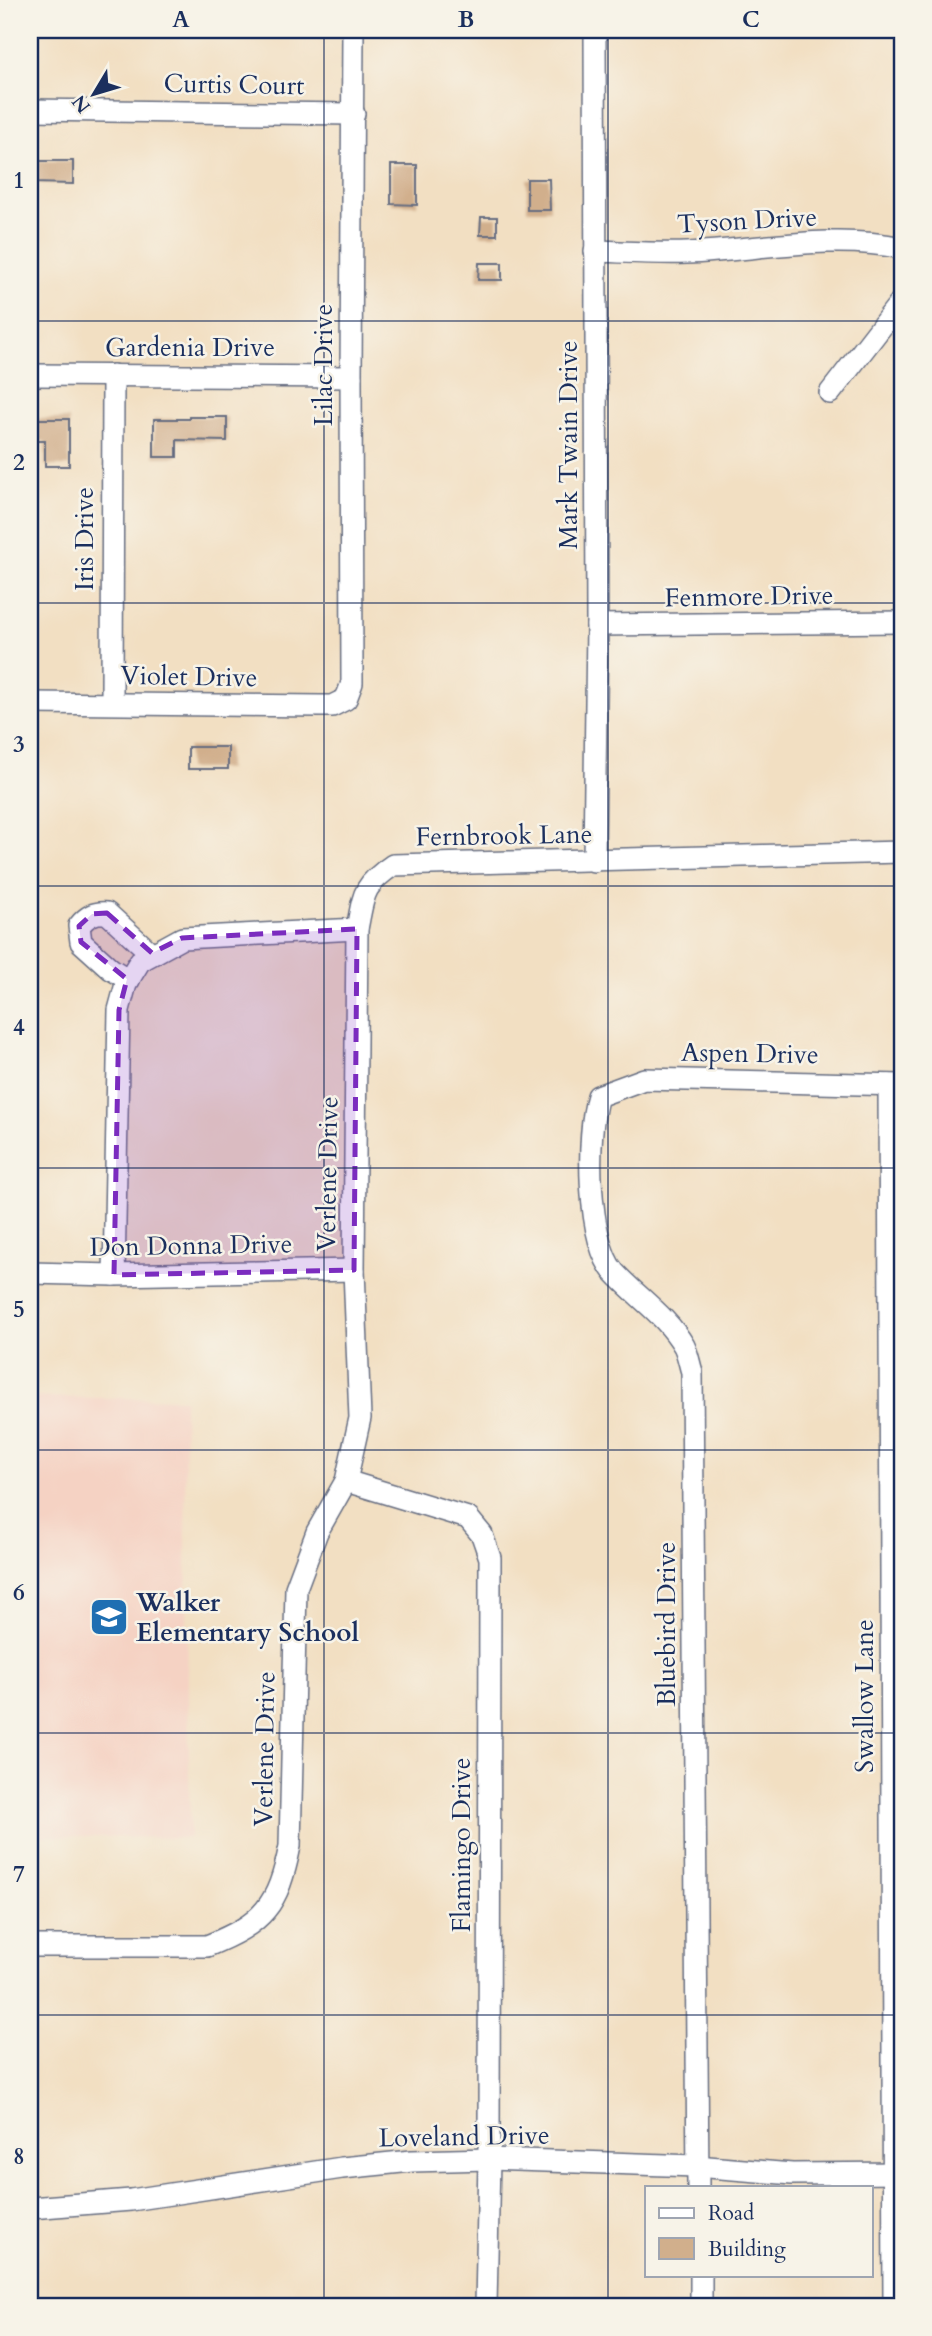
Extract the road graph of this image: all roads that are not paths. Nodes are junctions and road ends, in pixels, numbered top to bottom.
1 (353, 30) edge
2 (595, 30) edge
3 (30, 110) edge
4 (354, 114) junction
5 (902, 248) edge
6 (595, 251) junction
7 (902, 300) edge
8 (30, 375) edge
9 (113, 375) junction
10 (351, 377) junction
11 (830, 393) dead end
12 (902, 622) edge
13 (597, 625) junction
14 (346, 699) joint
15 (30, 703) edge
16 (112, 703) junction
17 (902, 852) edge
18 (594, 861) junction
19 (357, 929) junction
20 (152, 954) junction
21 (129, 980) junction
22 (896, 1085) edge
23 (598, 1096) joint
24 (354, 1270) junction
25 (30, 1273) edge
26 (114, 1275) junction
27 (345, 1481) junction
28 (30, 1946) edge
29 (489, 2159) junction
30 (696, 2166) junction
31 (898, 2174) edge
32 (698, 2186) edge
33 (30, 2208) edge
34 (701, 2276) edge
35 (486, 2306) edge
36 (701, 2306) edge
37 (894, 2306) edge

1 - 4 street, Lilac Drive
2 - 6 street, Mark Twain Drive
3 - 4 street, Curtis Court
4 - 10 street, Lilac Drive
5 - 6 street, Tyson Drive
6 - 13 street, Mark Twain Drive
7 - 11 street
8 - 9 street, Gardenia Drive
9 - 10 street, Gardenia Drive
9 - 16 street, Iris Drive
10 - 14 street, Lilac Drive
12 - 13 street, Fenmore Drive
13 - 18 street, Mark Twain Drive
14 - 16 street, Violet Drive
15 - 16 street, Violet Drive
17 - 18 street, Fernbrook Lane
18 - 19 street, Fernbrook Lane
19 - 20 street
19 - 24 street, Verlene Drive
20 - 21 street
20 - 21 street
21 - 26 street
22 - 23 street, Aspen Drive
22 - 31 street, Swallow Lane
23 - 30 street, Bluebird Drive
24 - 26 street, Don Donna Drive
24 - 27 street, Verlene Drive
25 - 26 street, Don Donna Drive
27 - 28 street, Verlene Drive
27 - 29 street, Flamingo Drive
29 - 30 street, Loveland Drive
29 - 33 street, Loveland Drive
29 - 35 street, Flamingo Drive
30 - 31 street, Loveland Drive
30 - 32 street, Bluebird Drive
31 - 37 street, Swallow Lane
34 - 36 street

